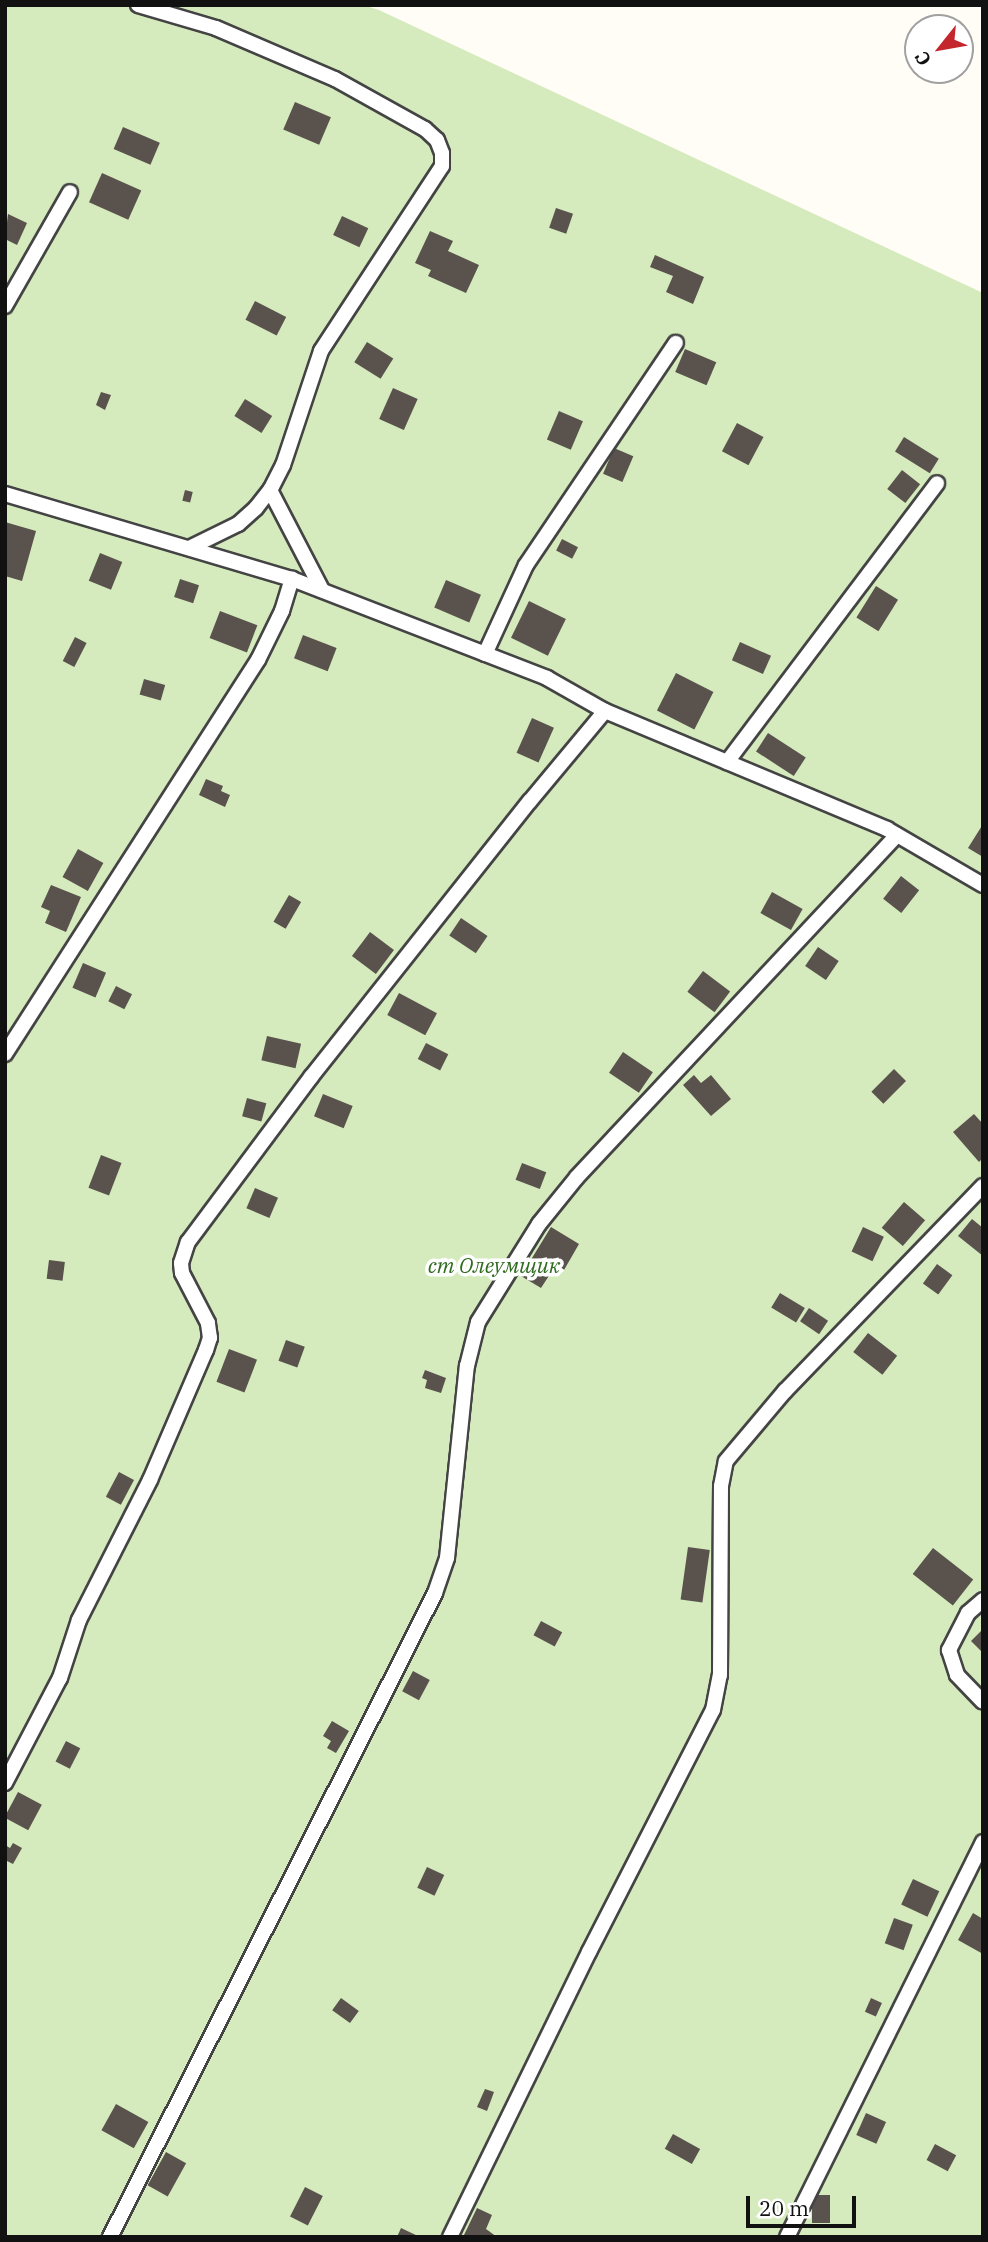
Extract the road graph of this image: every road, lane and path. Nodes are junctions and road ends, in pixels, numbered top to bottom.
1 (138, 5) edge
2 (69, 192) dead end
3 (5, 306) edge
4 (676, 343) dead end
5 (937, 483) dead end
6 (270, 490) junction
7 (5, 494) edge
8 (189, 548) junction
9 (292, 579) junction
10 (322, 590) junction
11 (485, 654) junction
12 (605, 711) junction
13 (727, 762) junction
14 (898, 835) junction
15 (980, 879) edge
16 (5, 1055) edge
17 (983, 1186) edge
18 (983, 1600) edge
19 (983, 1702) edge
20 (5, 1783) edge
21 (983, 1842) edge
22 (110, 2237) edge
23 (450, 2237) edge
24 (787, 2237) edge

1 - 6 lane
2 - 3 lane
4 - 11 lane
5 - 13 lane
6 - 8 lane
6 - 10 lane
7 - 8 lane
8 - 9 lane
9 - 10 lane
9 - 16 lane
10 - 11 lane
11 - 12 lane
12 - 13 lane
12 - 20 lane
13 - 14 lane
14 - 15 lane
14 - 22 lane
17 - 23 lane
18 - 19 lane
21 - 24 lane

